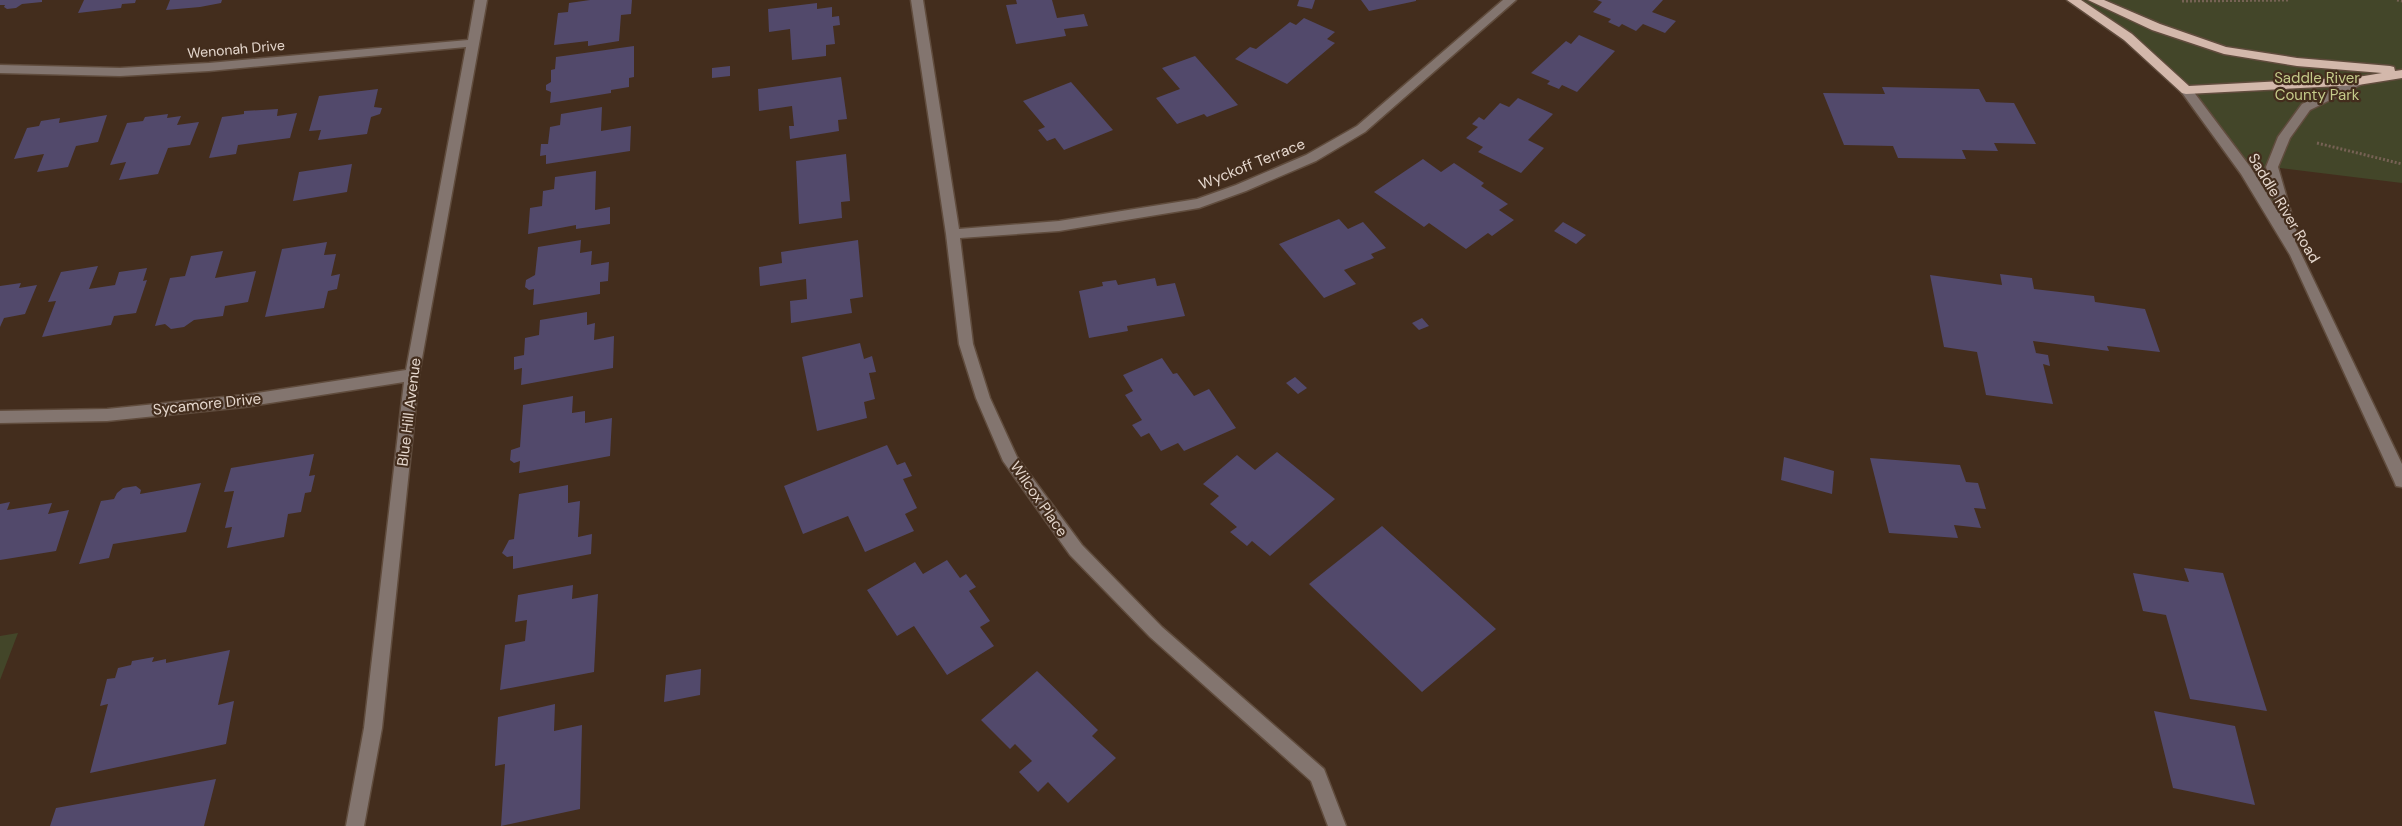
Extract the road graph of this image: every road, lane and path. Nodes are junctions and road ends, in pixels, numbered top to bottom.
1 (481, 0) edge
2 (917, 0) edge
3 (1510, 0) edge
4 (2073, 0) edge
5 (2094, 0) edge
6 (2178, 0) edge
7 (2289, 0) edge
8 (2397, 0) edge
9 (2402, 1) edge
10 (474, 43) junction
11 (0, 69) edge
12 (2402, 73) edge
13 (2358, 81) junction
14 (2186, 90) junction
15 (2284, 137) junction
16 (2402, 164) edge
17 (953, 234) junction
18 (2296, 254) junction
19 (412, 375) junction
20 (0, 417) edge
21 (2402, 482) edge
22 (355, 826) edge
23 (1338, 826) edge

1 - 10 street, Blue Hill Avenue
2 - 17 street, Wilcox Place
3 - 17 street, Wyckoff Terrace
4 - 14 main road, Saddle River Road
5 - 12 main road
6 - 7 path
8 - 9 path
10 - 11 street, Wenonah Drive
10 - 19 street, Blue Hill Avenue
12 - 13 main road
13 - 14 main road
13 - 15 street
14 - 18 street, Saddle River Road
15 - 16 path
15 - 18 street
17 - 23 street, Wilcox Place
18 - 21 street, Saddle River Road
19 - 20 street, Sycamore Drive
19 - 22 street, Blue Hill Avenue

